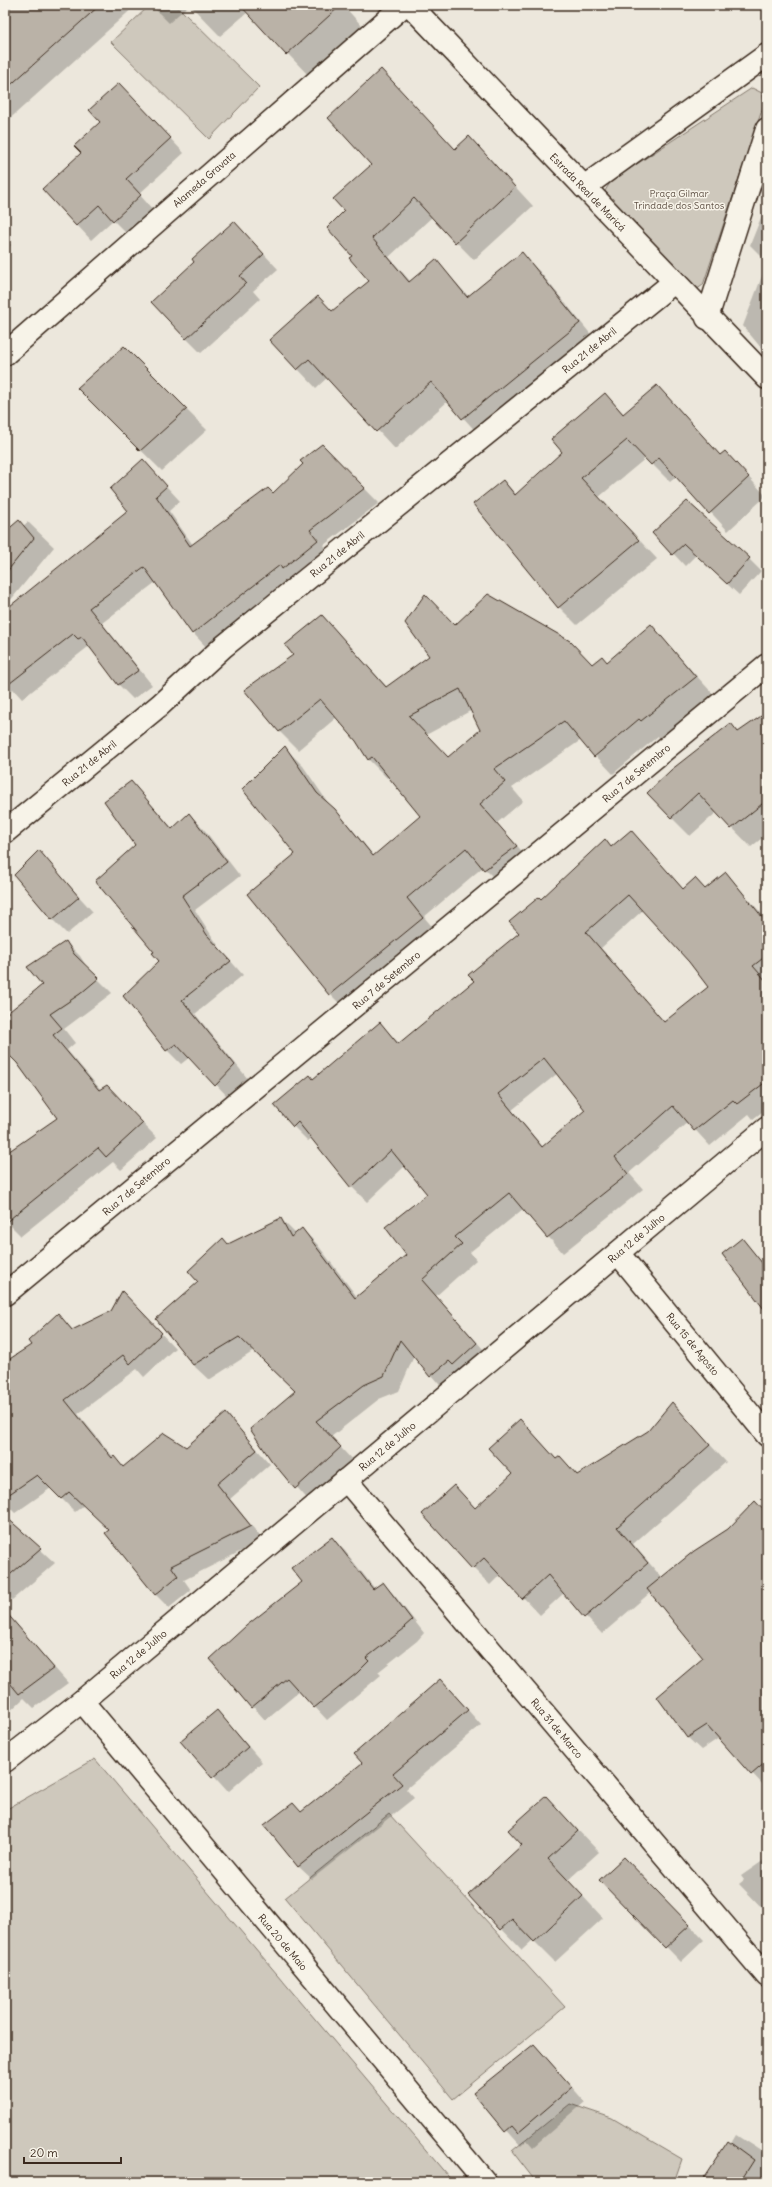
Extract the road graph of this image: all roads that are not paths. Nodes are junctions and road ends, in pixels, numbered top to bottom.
1 (404, 5) edge
2 (410, 5) edge
3 (767, 55) edge
4 (767, 129) edge
5 (584, 187) junction
6 (674, 282) junction
7 (707, 318) junction
8 (5, 354) edge
9 (767, 378) edge
10 (767, 665) edge
11 (5, 832) edge
12 (767, 1128) edge
13 (618, 1253) junction
14 (5, 1294) edge
15 (767, 1435) edge
16 (346, 1480) junction
17 (82, 1701) junction
18 (5, 1761) edge
19 (767, 1976) edge
20 (485, 2182) edge

1 - 8 street, Alameda Gravata
2 - 5 street, Estrada Real de Maricá
3 - 5 street
4 - 7 street
5 - 6 street, Estrada Real de Maricá
6 - 7 street, Estrada Real de Maricá
6 - 11 street, Rua 21 de Abril
7 - 9 street, Estrada Real de Maricá
10 - 14 street, Rua 7 de Setembro
12 - 13 street, Rua 12 de Julho
13 - 15 street, Rua 15 de Agosto
13 - 16 street, Rua 12 de Julho
16 - 17 street, Rua 12 de Julho
16 - 19 street, Rua 31 de Marco
17 - 18 street, Rua 12 de Julho
17 - 20 street, Rua 20 de Maio

